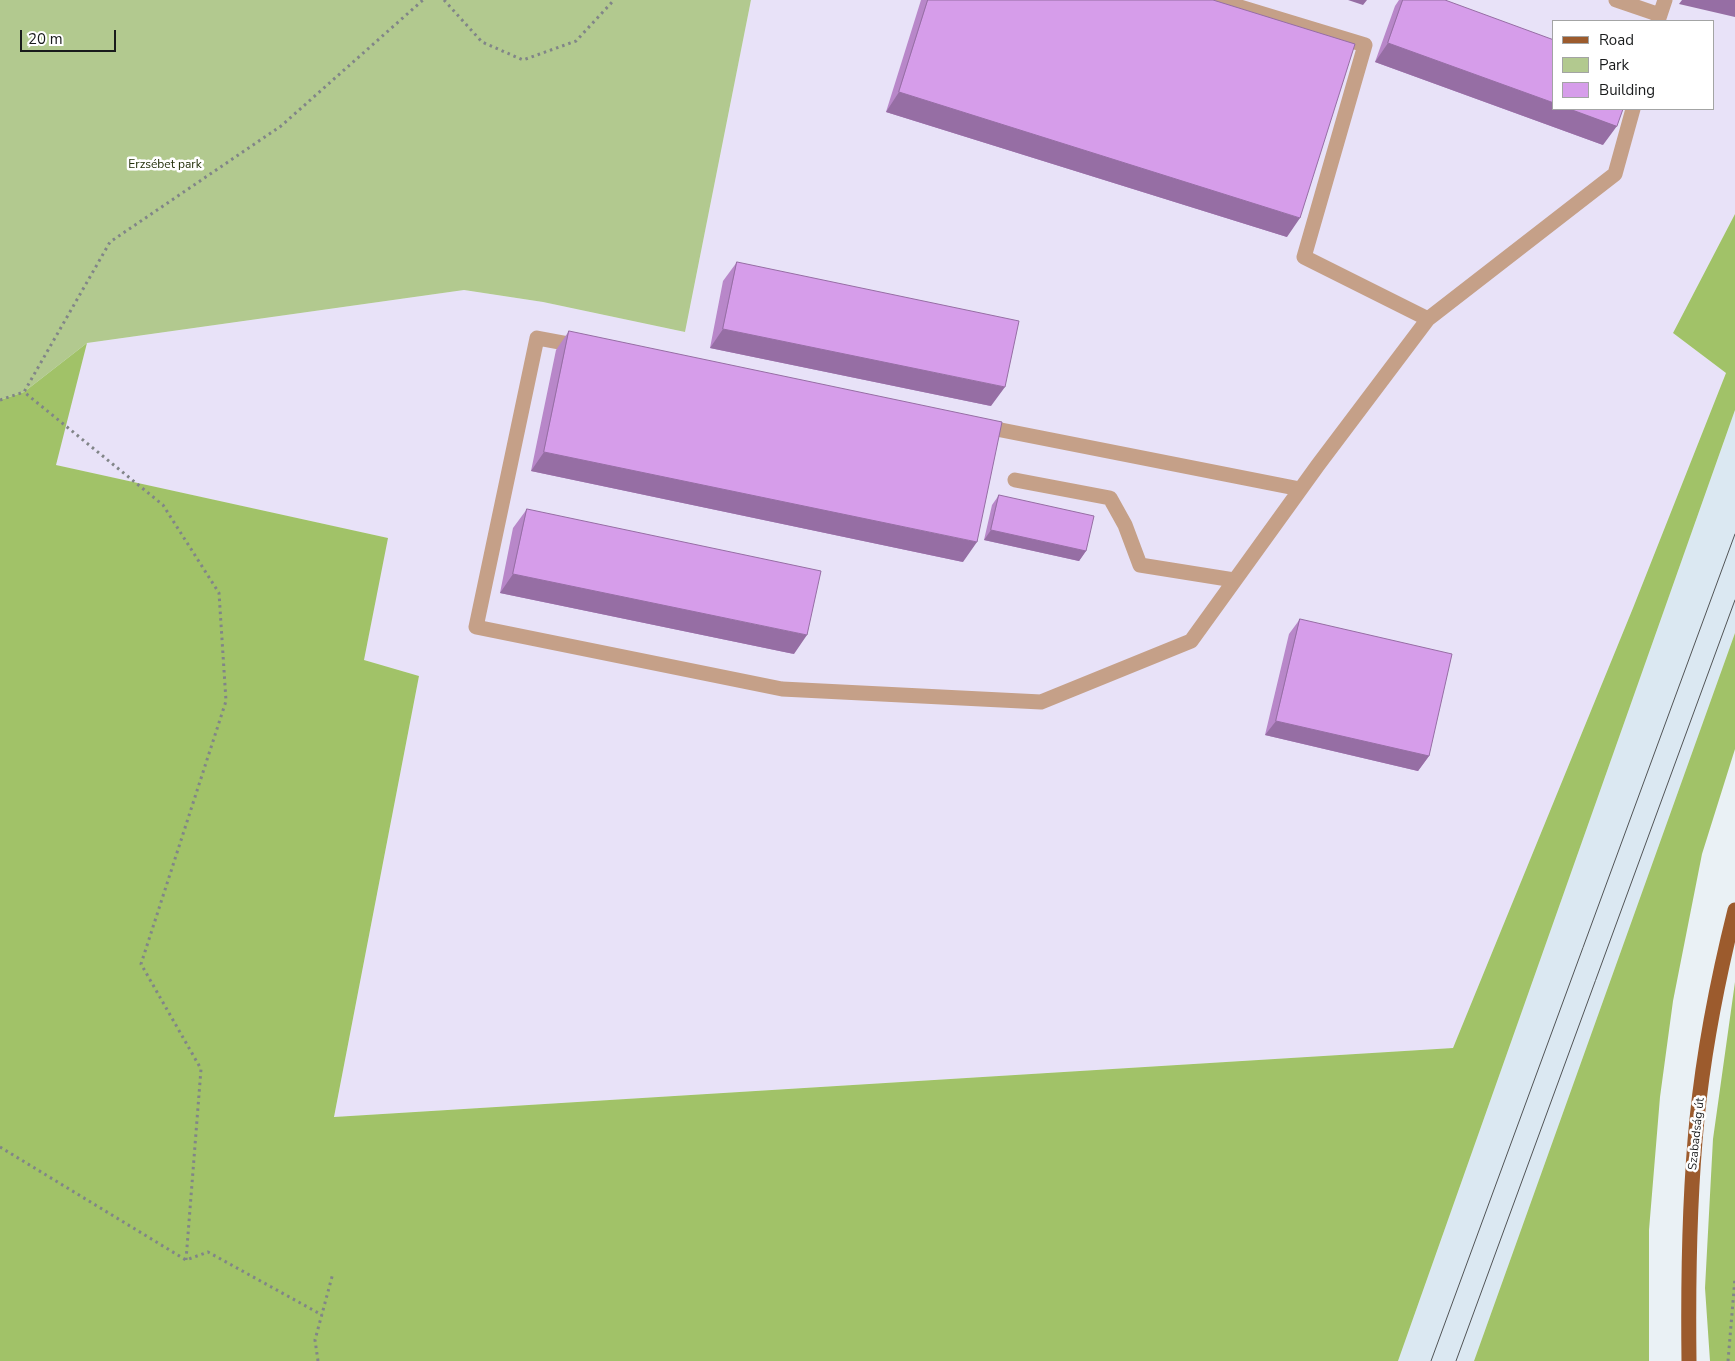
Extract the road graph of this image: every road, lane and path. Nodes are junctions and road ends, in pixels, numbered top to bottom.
1 (423, 0) edge
2 (444, 0) edge
3 (614, 0) edge
4 (1217, 0) edge
5 (1616, 0) edge
6 (1665, 0) edge
7 (1659, 18) edge
8 (1633, 110) edge
9 (1428, 319) junction
10 (596, 350) edge
11 (24, 392) junction
12 (0, 400) edge
13 (968, 423) edge
14 (1015, 480) dead end
15 (1300, 489) junction
16 (1234, 580) junction
17 (1735, 910) edge
18 (0, 1147) edge
19 (186, 1260) junction
20 (333, 1273) dead end
21 (1735, 1278) edge
22 (322, 1315) junction
23 (318, 1361) edge
24 (1689, 1361) edge
25 (1728, 1361) edge

1 - 11 path
2 - 3 path
4 - 9 lane
5 - 7 lane
6 - 7 lane
8 - 9 lane
9 - 15 lane
10 - 16 lane
11 - 12 path
11 - 19 path
13 - 15 lane
14 - 16 lane
15 - 16 lane
17 - 24 main road, Szabadság út
18 - 19 path
19 - 22 path
20 - 22 path
21 - 25 path
22 - 23 path

